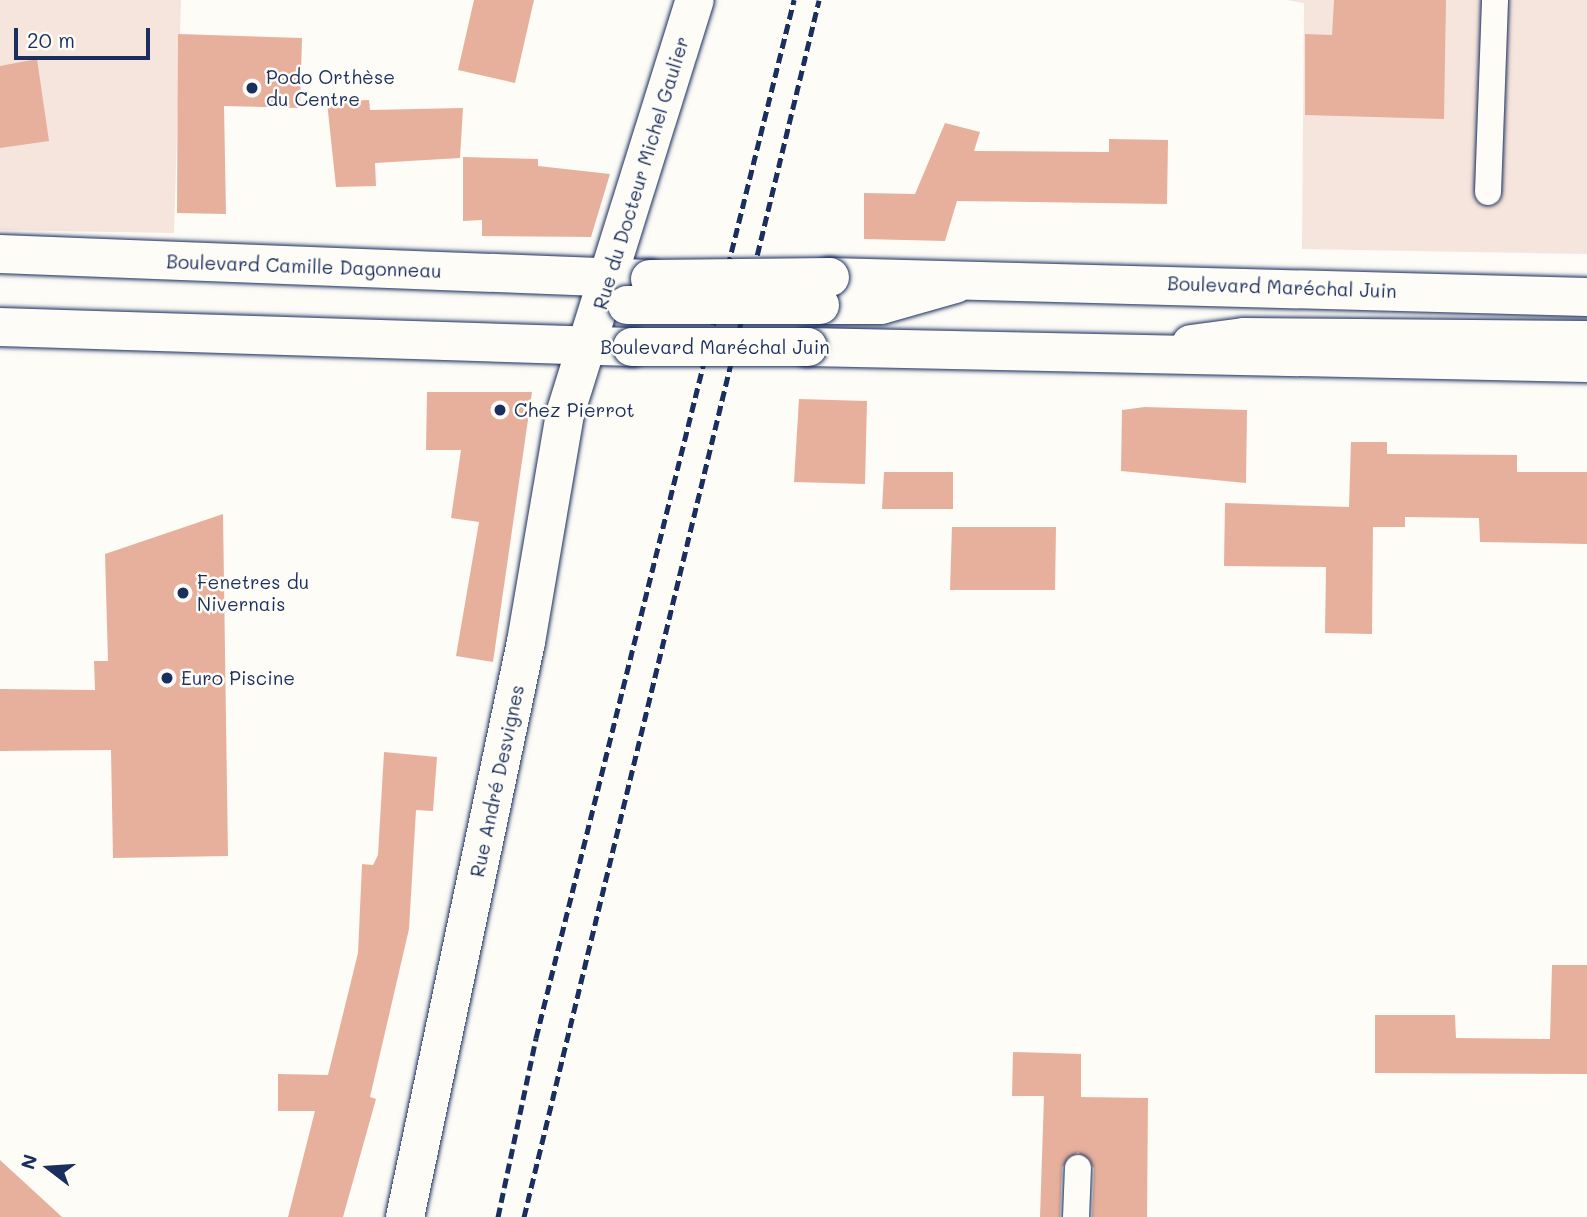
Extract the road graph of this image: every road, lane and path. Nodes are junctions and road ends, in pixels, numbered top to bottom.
1 (695, 0) edge
2 (1495, 0) edge
3 (1488, 192) dead end
4 (0, 254) edge
5 (628, 287) junction
6 (1587, 297) edge
7 (0, 327) edge
8 (1587, 340) edge
9 (587, 346) junction
10 (1130, 352) junction
11 (1587, 363) edge
12 (1077, 1168) dead end
13 (405, 1217) edge
14 (1076, 1217) edge

1 - 5 main road, Rue du Docteur Michel Gaulier
2 - 3 lane
4 - 5 main road, Boulevard Camille Dagonneau
5 - 6 main road, Boulevard Maréchal Juin, bridge
5 - 9 main road, Boulevard Maréchal Juin
7 - 9 main road
8 - 10 main road, Boulevard Maréchal Juin
9 - 10 main road, Boulevard Maréchal Juin, bridge
9 - 13 main road, Rue André Desvignes
10 - 11 main road, Boulevard Maréchal Juin
12 - 14 lane

